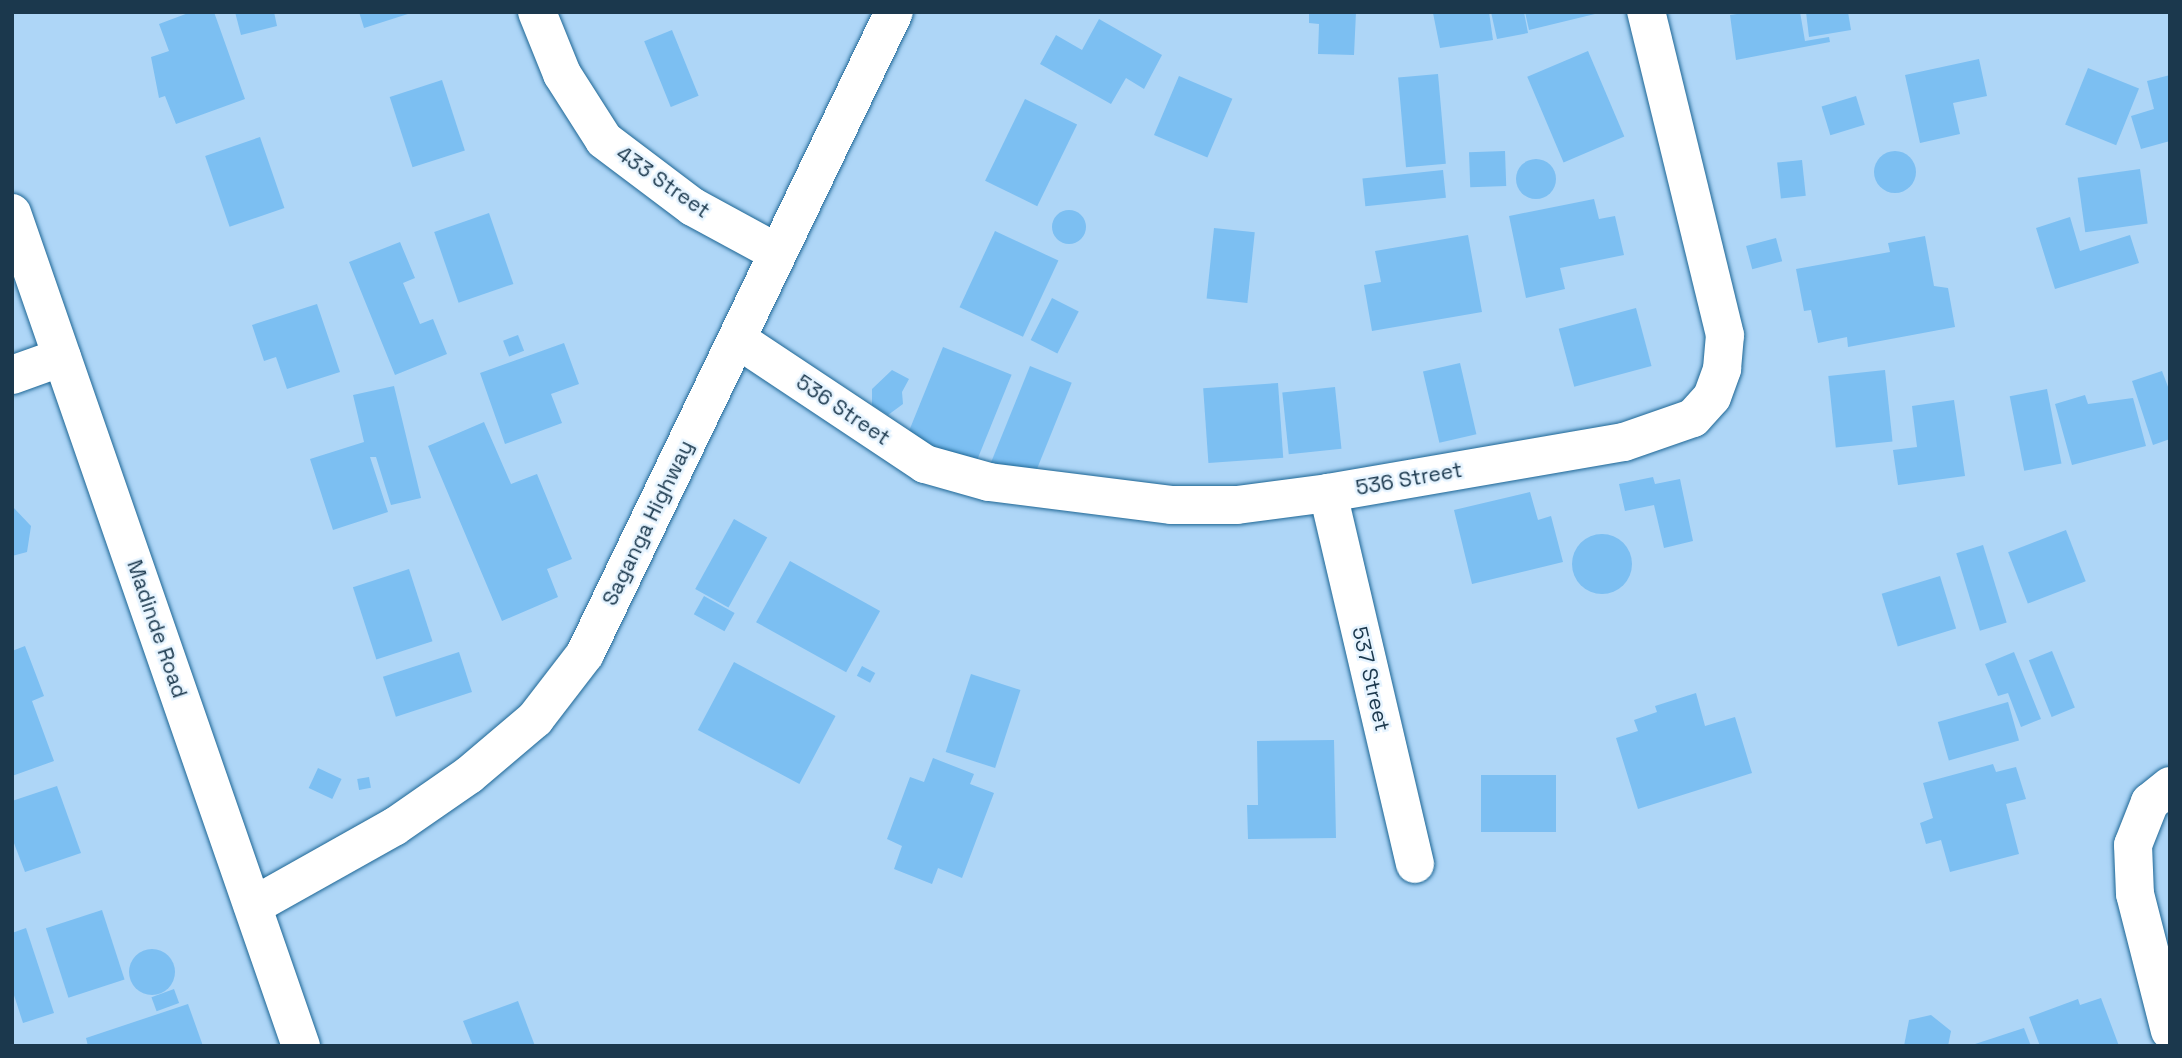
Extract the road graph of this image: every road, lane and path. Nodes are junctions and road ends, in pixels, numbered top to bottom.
1 (537, 12) edge
2 (894, 12) edge
3 (1646, 12) edge
4 (12, 213) edge
5 (776, 252) junction
6 (737, 339) junction
7 (62, 357) junction
8 (12, 375) edge
9 (1328, 493) junction
10 (2170, 786) edge
11 (1415, 864) dead end
12 (253, 906) junction
13 (2170, 1031) edge
14 (301, 1046) edge

1 - 5 street, 433 Street
2 - 5 street, Saganga Highway
3 - 9 street, 536 Street
4 - 7 street, Madinde Road
5 - 6 street, Saganga Highway
6 - 9 street, 536 Street
6 - 12 street, Saganga Highway
7 - 8 street
7 - 12 street, Madinde Road
9 - 11 street, 537 Street
10 - 13 street
12 - 14 street, Madinde Road

